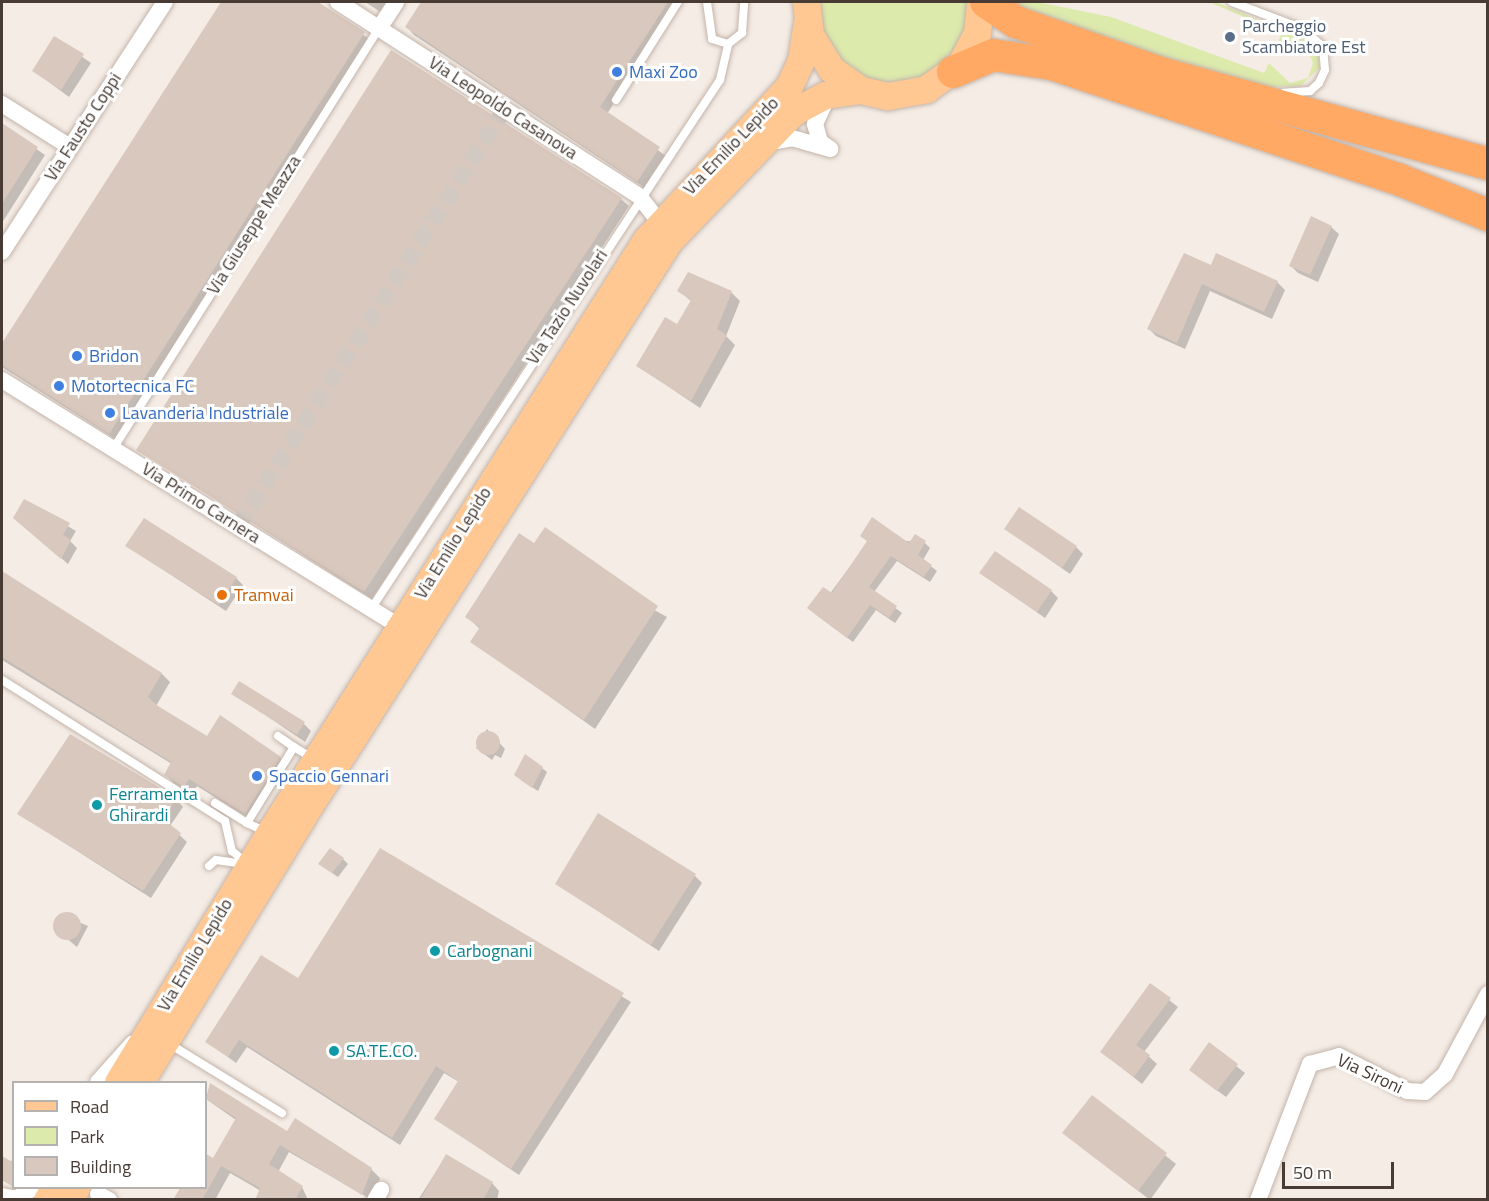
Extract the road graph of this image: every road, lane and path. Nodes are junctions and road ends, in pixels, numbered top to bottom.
1 (165, 2) edge
2 (338, 2) edge
3 (396, 2) edge
4 (678, 2) edge
5 (707, 2) edge
6 (744, 2) edge
7 (980, 2) edge
8 (986, 2) edge
9 (1232, 2) edge
10 (807, 12) edge
11 (380, 27) junction
12 (728, 44) junction
13 (953, 72) junction
14 (1176, 77) junction
15 (848, 91) junction
16 (616, 100) dead end
17 (2, 104) edge
18 (70, 147) junction
19 (749, 154) junction
20 (1488, 164) edge
21 (639, 196) junction
22 (1488, 215) edge
23 (659, 222) junction
24 (2, 252) edge
25 (2, 380) edge
26 (113, 449) junction
27 (371, 609) junction
28 (400, 627) junction
29 (2, 680) edge
30 (278, 735) dead end
31 (305, 753) junction
32 (214, 802) dead end
33 (258, 828) junction
34 (249, 865) junction
35 (209, 866) dead end
36 (1488, 994) edge
37 (161, 1011) junction
38 (165, 1041) junction
39 (100, 1081) edge
40 (119, 1081) edge
41 (141, 1081) edge
42 (282, 1113) dead end
43 (31, 1189) edge
44 (94, 1194) edge
45 (2, 1196) edge
46 (69, 1200) edge
47 (1258, 1200) edge

1 - 18 street, Via Fausto Coppi
2 - 11 street, Via Leopoldo Casanova
3 - 11 street, Via Giuseppe Meazza
4 - 16 lane
5 - 12 lane
6 - 12 lane, Via Tazio Nuvolari
7 - 13 main road
8 - 14 highway
9 - 14 lane
10 - 15 main road
10 - 23 main road, Via Emilio Lepido
11 - 21 street, Via Leopoldo Casanova
11 - 26 lane, Via Giuseppe Meazza
12 - 21 lane, Via Tazio Nuvolari
13 - 15 main road
13 - 22 highway
14 - 20 highway
15 - 19 main road, Via Emilio Lepido
15 - 19 street, Via Emilio Lepido
17 - 18 street
18 - 24 street, Via Fausto Coppi
19 - 38 main road, Via Emilio Lepido
21 - 23 street, Via Leopoldo Casanova
21 - 27 lane, Via Tazio Nuvolari
23 - 28 main road, Via Emilio Lepido
25 - 26 street, Via Primo Carnera
26 - 27 street, Via Primo Carnera
27 - 28 street, Via Primo Carnera
28 - 31 main road, Via Emilio Lepido
29 - 34 lane
30 - 31 lane
31 - 33 main road, Via Emilio Lepido
32 - 33 lane
33 - 34 main road, Via Emilio Lepido
34 - 35 lane
34 - 37 main road, Via Emilio Lepido
36 - 47 street, Via Sironi
37 - 39 street
37 - 40 main road, Via Emilio Lepido
38 - 41 main road, Via Emilio Lepido
38 - 42 lane
43 - 45 street
44 - 46 main road

